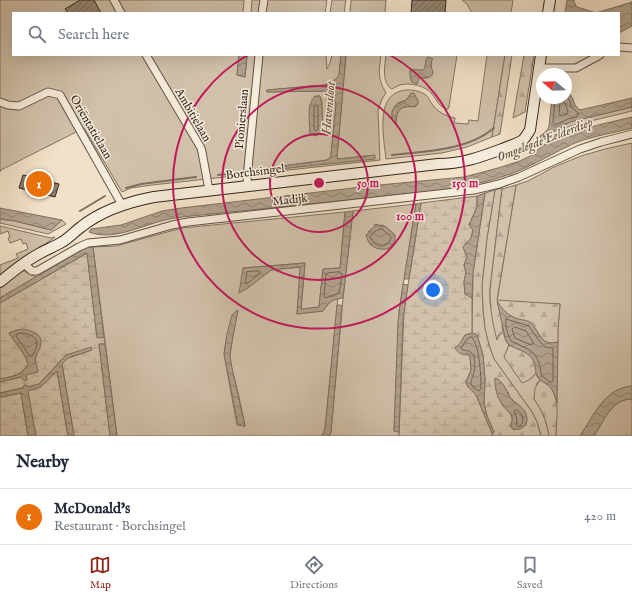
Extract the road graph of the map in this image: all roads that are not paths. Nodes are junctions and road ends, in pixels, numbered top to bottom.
1 (114, 0) edge
2 (264, 0) edge
3 (550, 0) edge
4 (120, 12) edge
5 (262, 12) edge
6 (548, 12) edge
7 (620, 47) edge
8 (632, 48) edge
9 (147, 56) edge
10 (259, 56) edge
11 (541, 56) edge
12 (598, 56) edge
13 (539, 68) edge
14 (572, 69) edge
15 (536, 89) edge
16 (0, 102) edge
17 (632, 134) edge
18 (248, 186) junction
19 (209, 190) junction
20 (122, 205) junction
21 (24, 264) junction
22 (0, 282) edge

1 - 4 street
2 - 5 street
3 - 6 main road
7 - 8 street
9 - 19 street, Ambitielaan
10 - 18 street, Pionierslaan
11 - 13 main road, Borchsingel
12 - 14 street
15 - 18 main road, Borchsingel
16 - 20 street, Oriëntatielaan
17 - 21 street, Madijk
18 - 19 main road, Borchsingel
19 - 20 main road, Borchsingel
20 - 21 main road, Borchsingel
21 - 22 main road, Borchsingel

